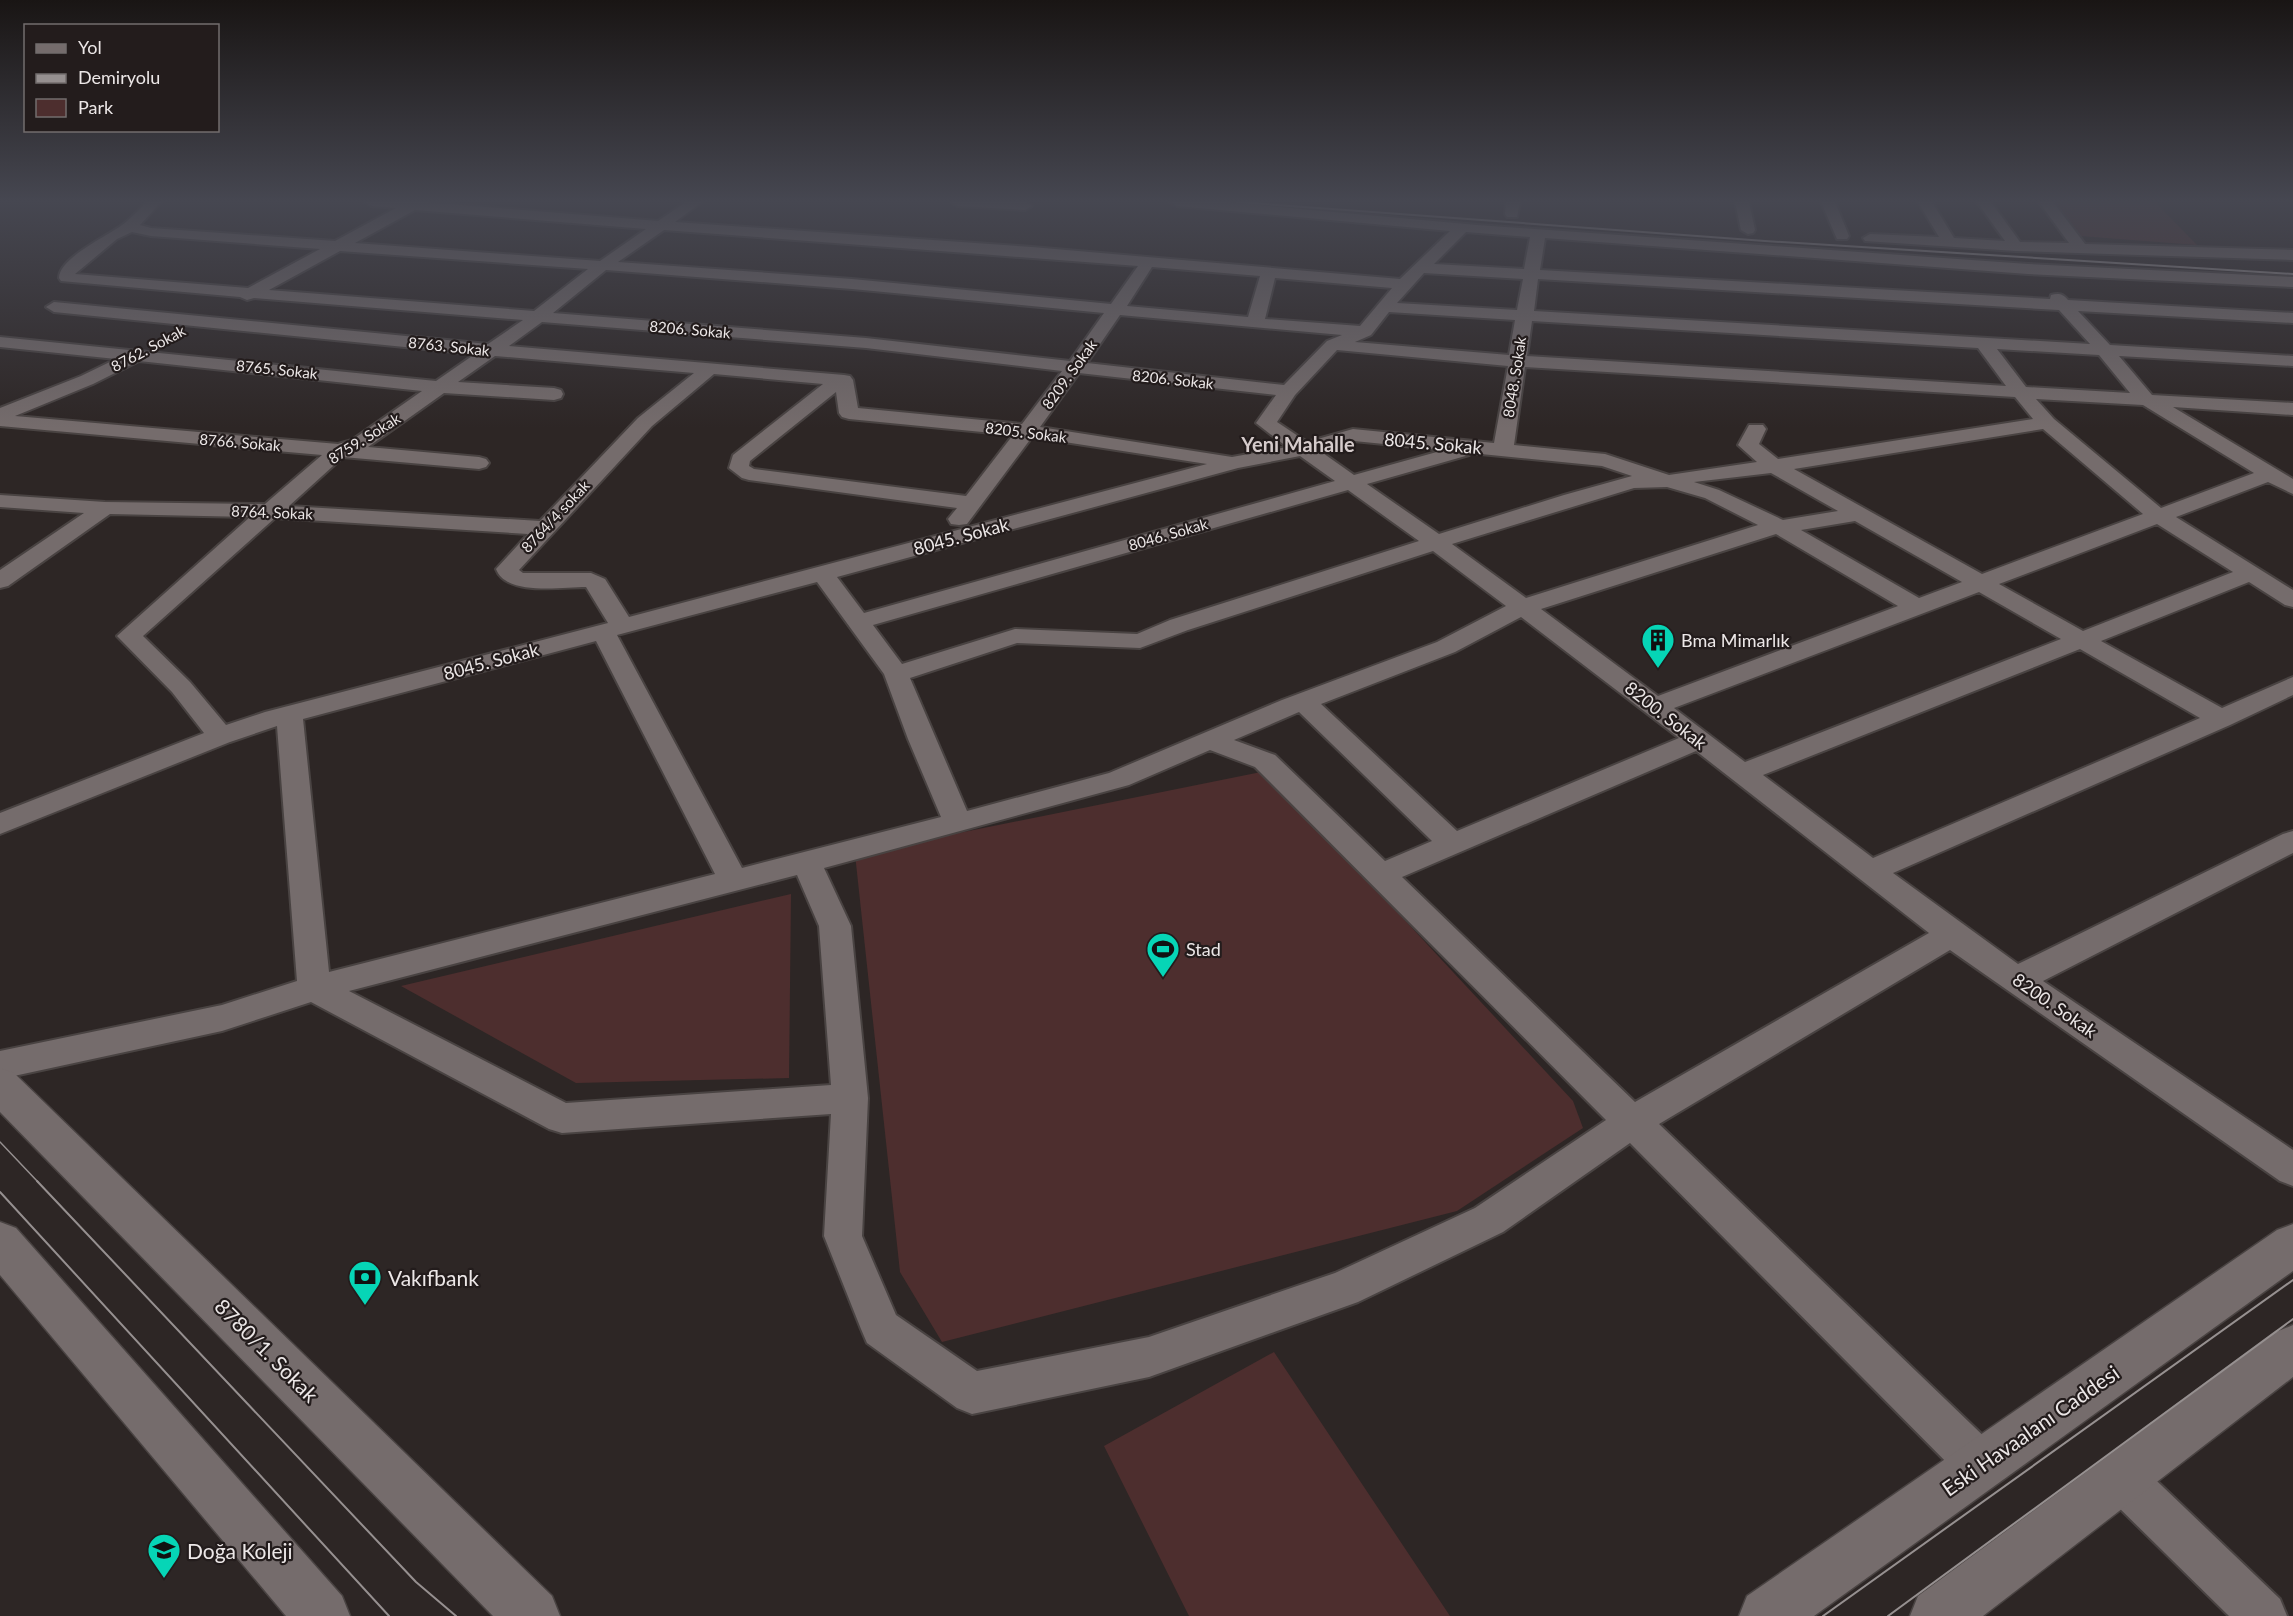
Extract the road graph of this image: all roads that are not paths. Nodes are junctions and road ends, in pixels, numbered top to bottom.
1 (67, 277) edge
2 (280, 277) edge
3 (588, 277) edge
4 (761, 277) edge
5 (1138, 277) edge
6 (1268, 277) edge
7 (1411, 277) edge
8 (1531, 277) edge
9 (1574, 277) edge
10 (2036, 277) edge
11 (2193, 277) edge
12 (2263, 281) junction
13 (2293, 282) edge
14 (249, 294) junction
15 (2064, 305) junction
16 (2293, 305) edge
17 (54, 307) dead end
18 (1385, 307) junction
19 (1117, 309) junction
20 (1524, 315) junction
21 (539, 316) junction
22 (2293, 318) edge
23 (199, 321) junction
24 (1255, 323) junction
25 (1365, 331) junction
26 (0, 342) edge
27 (1984, 343) junction
28 (1333, 345) junction
29 (2104, 349) junction
30 (492, 350) junction
31 (137, 355) junction
32 (1517, 361) junction
33 (2293, 361) edge
34 (712, 367) junction
35 (1072, 368) junction
36 (844, 380) junction
37 (441, 387) junction
38 (1288, 391) junction
39 (2020, 393) junction
40 (554, 394) dead end
41 (2144, 398) junction
42 (2293, 409) edge
43 (0, 415) edge
44 (0, 420) edge
45 (2047, 423) junction
46 (1756, 429) dead end
47 (1028, 431) junction
48 (1478, 447) junction
49 (1306, 449) junction
50 (1503, 449) junction
51 (338, 451) junction
52 (1236, 462) junction
53 (479, 463) dead end
54 (1774, 466) junction
55 (2270, 474) junction
56 (1672, 481) junction
57 (1352, 482) junction
58 (2293, 488) edge
59 (0, 501) edge
60 (971, 503) junction
61 (105, 508) junction
62 (270, 511) junction
63 (1859, 514) junction
64 (2159, 515) junction
65 (1780, 527) junction
66 (543, 528) junction
67 (942, 541) junction
68 (1436, 543) junction
69 (823, 574) junction
70 (2249, 574) junction
71 (0, 581) edge
72 (1980, 582) junction
73 (2293, 600) edge
74 (1916, 606) junction
75 (1522, 607) junction
76 (858, 622) junction
77 (612, 629) junction
78 (2080, 641) junction
79 (896, 674) junction
80 (2293, 685) edge
81 (1304, 702) junction
82 (1654, 706) junction
83 (289, 714) junction
84 (2221, 719) junction
85 (220, 736) junction
86 (1208, 740) junction
87 (1699, 740) junction
88 (1742, 772) junction
89 (958, 823) junction
90 (0, 824) edge
91 (2293, 841) edge
92 (1451, 842) junction
93 (807, 862) junction
94 (1870, 871) junction
95 (1381, 874) junction
96 (734, 881) junction
97 (1952, 934) junction
98 (2017, 979) junction
99 (314, 988) junction
100 (0, 1065) edge
101 (0, 1085) edge
102 (850, 1098) junction
103 (1632, 1122) junction
104 (2293, 1170) edge
105 (0, 1242) edge
106 (2293, 1245) edge
107 (2293, 1348) edge
108 (1981, 1465) junction
109 (2121, 1478) junction
110 (322, 1616) edge
111 (532, 1616) edge
112 (1767, 1616) edge
113 (1938, 1616) edge
114 (2263, 1616) edge

1 - 14 street, 8206. Sokak
2 - 14 street, 8762. Sokak
3 - 21 street, 8759. Sokak
4 - 19 street
5 - 19 street, 8209. Sokak
6 - 24 street
7 - 18 street, 8200. Sokak
8 - 20 street, 8048. Sokak
9 - 15 street
10 - 15 street
11 - 12 street
12 - 13 street
12 - 16 street
14 - 21 street, 8206. Sokak
14 - 23 street, 8762. Sokak
15 - 22 street
15 - 29 street
17 - 23 street, 8763. Sokak
18 - 20 street
18 - 25 street, 8200. Sokak
19 - 24 street
19 - 35 street, 8209. Sokak
20 - 27 street
20 - 32 street, 8048. Sokak
21 - 30 street, 8759. Sokak
21 - 35 street, 8206. Sokak
23 - 30 street, 8763. Sokak
23 - 31 street, 8762. Sokak
24 - 25 street
25 - 28 street, 8200. Sokak
26 - 31 street, 8765. Sokak
27 - 29 street
27 - 39 street
28 - 32 street
28 - 38 street, 8200. Sokak
29 - 33 street
29 - 41 street
30 - 34 street, 8763. Sokak
30 - 37 street, 8759. Sokak
31 - 37 street, 8765. Sokak
31 - 43 street, 8762. Sokak
32 - 39 street
32 - 50 street, 8048. Sokak
34 - 36 street, 8763. Sokak
34 - 66 street, 8764/4 sokak
35 - 38 street, 8206. Sokak
35 - 47 street, 8209. Sokak
36 - 47 street, 8205. Sokak
36 - 60 street
37 - 40 street, 8765. Sokak
37 - 51 street, 8759. Sokak
38 - 49 street, 8200. Sokak
39 - 41 street
39 - 45 street
41 - 42 street
41 - 55 street
44 - 51 street, 8766. Sokak
45 - 54 street
45 - 64 street
46 - 54 street
47 - 52 street, 8205. Sokak
47 - 60 street, 8209. Sokak
48 - 49 street, 8045. Sokak
48 - 50 street, 8045. Sokak
48 - 57 street, 8046. Sokak
49 - 52 street, 8045. Sokak
49 - 57 street, 8200. Sokak
50 - 56 street, 8045. Sokak
51 - 53 street, 8766. Sokak
51 - 62 street, 8759. Sokak
52 - 67 street, 8045. Sokak
54 - 56 street
54 - 63 street
55 - 58 street
55 - 64 street
56 - 65 street, 8045. Sokak
56 - 68 street
57 - 68 street, 8200. Sokak
57 - 76 street, 8046. Sokak
59 - 61 street, 8764. Sokak
60 - 67 street, 8209. Sokak
61 - 62 street, 8764. Sokak
61 - 71 street
62 - 66 street, 8764. Sokak
62 - 85 street, 8759. Sokak
63 - 65 street
63 - 72 street
64 - 70 street
64 - 72 street
65 - 74 street, 8045. Sokak
65 - 75 street
66 - 77 street, 8764/4 sokak
67 - 69 street, 8045. Sokak
68 - 75 street, 8200. Sokak
68 - 79 street
69 - 76 street
69 - 77 street, 8045. Sokak
70 - 73 street
70 - 78 street
72 - 74 street
72 - 78 street
74 - 82 street
75 - 81 street
75 - 82 street, 8200. Sokak
76 - 79 street
77 - 83 street, 8045. Sokak
77 - 96 street
78 - 84 street
78 - 88 street
79 - 89 street
80 - 84 street
81 - 86 street
81 - 92 street
82 - 87 street, 8200. Sokak
83 - 85 street, 8045. Sokak
83 - 99 street
84 - 94 street
85 - 90 street, 8045. Sokak
86 - 89 street
86 - 95 street
87 - 88 street, 8200. Sokak
87 - 92 street
88 - 94 street, 8200. Sokak
89 - 93 street
91 - 98 street
92 - 95 street
93 - 96 street
93 - 102 street
94 - 97 street, 8200. Sokak
95 - 103 street
96 - 99 street
97 - 98 street, 8200. Sokak
97 - 103 street
98 - 104 street, 8200. Sokak
99 - 100 street
99 - 102 street
101 - 111 street, 8780/1. Sokak
102 - 103 street
103 - 108 street
105 - 110 street
106 - 108 street, Eski Havaalanı Caddesi
107 - 109 street
108 - 112 street, Eski Havaalanı Caddesi
109 - 113 street
109 - 114 street

